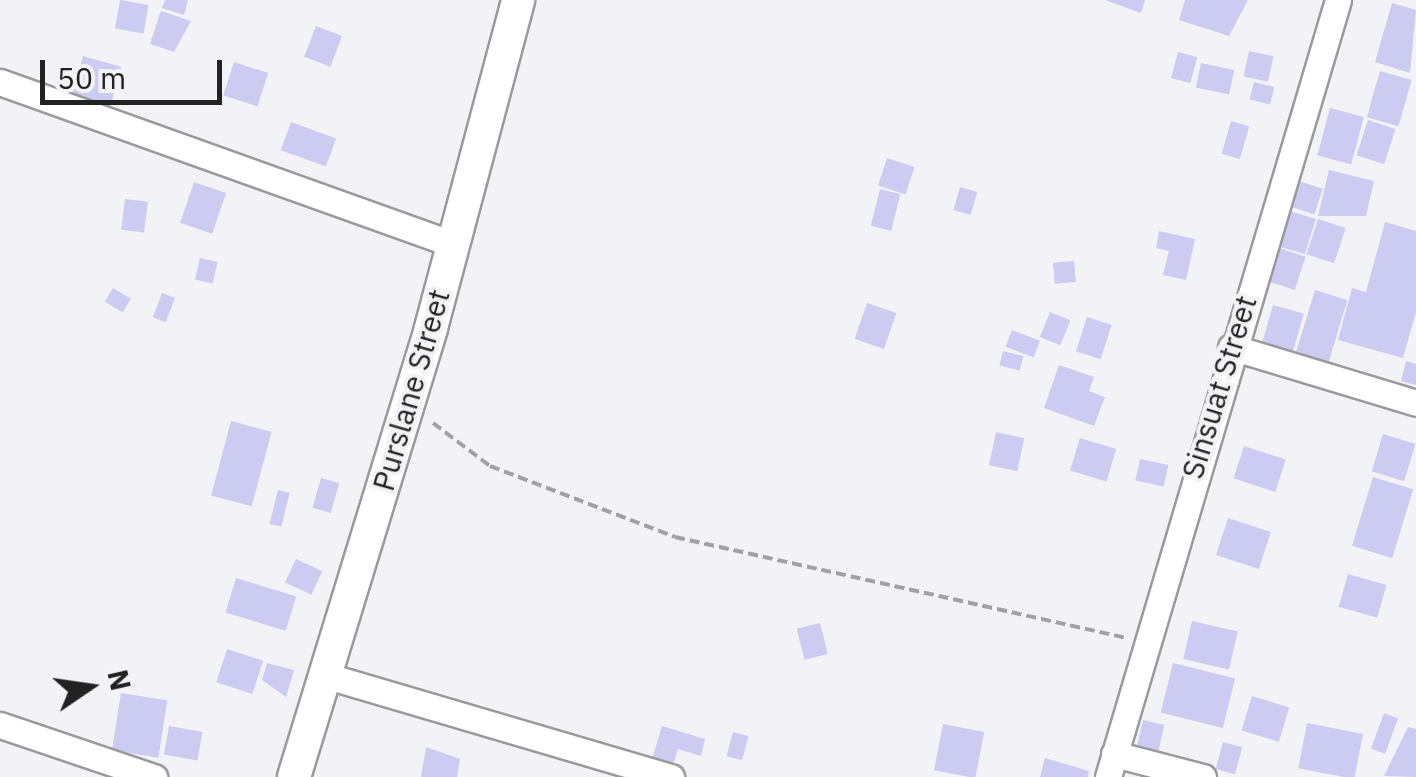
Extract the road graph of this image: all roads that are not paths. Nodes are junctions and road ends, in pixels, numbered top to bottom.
1 (518, 0) edge
2 (1338, 0) edge
3 (0, 82) edge
4 (452, 244) junction
5 (1230, 347) junction
6 (1416, 403) edge
7 (324, 675) junction
8 (0, 725) edge
9 (1111, 766) edge
10 (154, 777) edge
11 (294, 777) edge
12 (671, 777) edge
13 (1204, 777) edge

1 - 4 main road, Purslane Street
2 - 5 street, Sinsuat Street
3 - 4 street
4 - 7 main road, Purslane Street
5 - 6 street
5 - 9 street, Sinsuat Street
7 - 11 main road, Purslane Street
7 - 12 street
8 - 10 street
9 - 13 street

